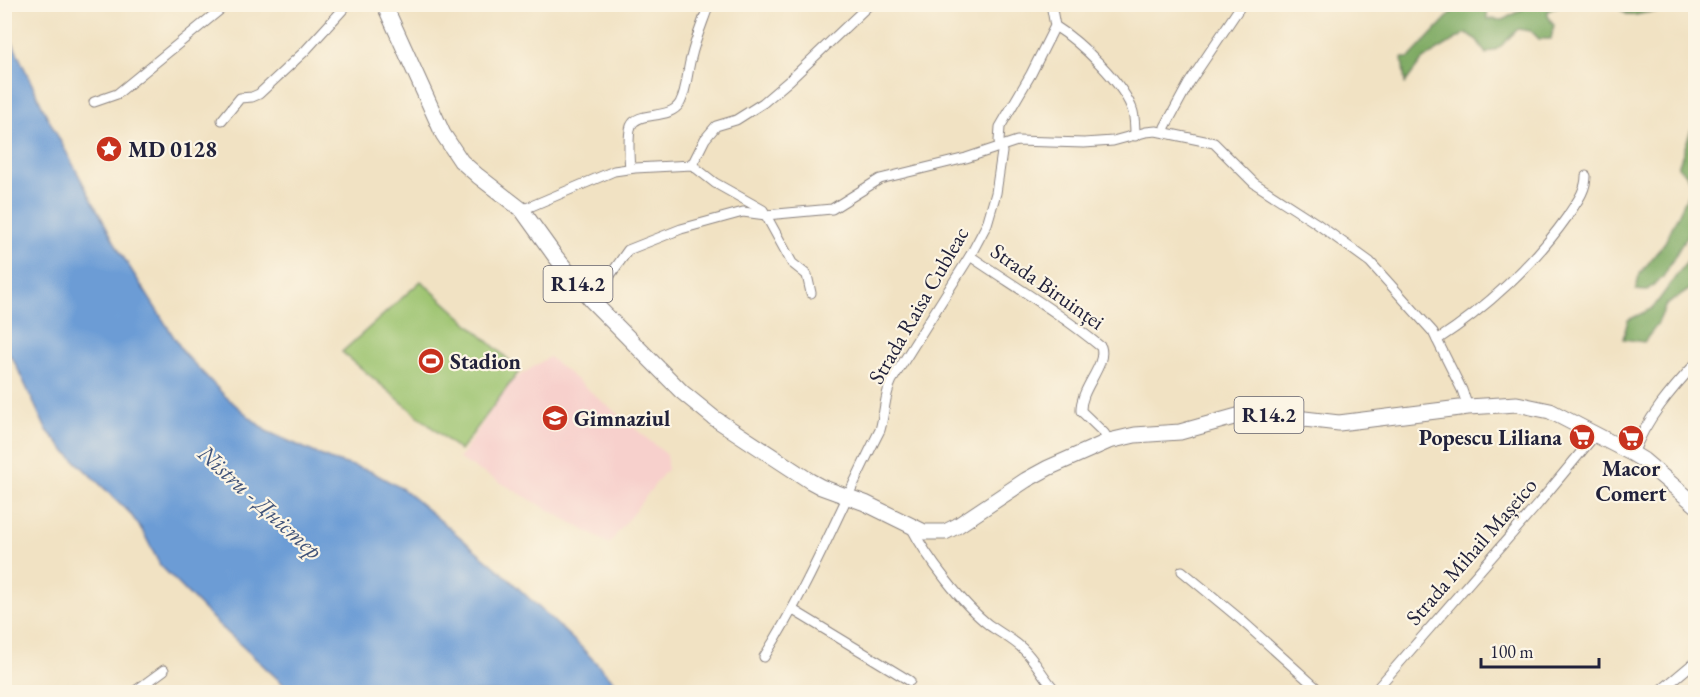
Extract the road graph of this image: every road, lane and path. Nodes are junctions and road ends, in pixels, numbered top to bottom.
1 (227, 4) edge
2 (348, 4) edge
3 (384, 4) edge
4 (709, 4) edge
5 (870, 4) edge
6 (1050, 4) edge
7 (1242, 4) edge
8 (1055, 26) junction
9 (94, 102) dead end
10 (222, 120) dead end
11 (1166, 132) junction
12 (1135, 136) junction
13 (1000, 146) junction
14 (692, 165) junction
15 (630, 168) junction
16 (1586, 176) dead end
17 (522, 210) junction
18 (766, 215) junction
19 (970, 256) junction
20 (811, 293) dead end
21 (592, 301) junction
22 (1437, 340) junction
23 (1695, 363) edge
24 (1468, 407) junction
25 (1596, 434) junction
26 (1109, 441) junction
27 (1633, 454) junction
28 (846, 496) junction
29 (1695, 505) edge
30 (911, 525) junction
31 (1182, 571) dead end
32 (793, 610) junction
33 (764, 657) dead end
34 (1695, 661) edge
35 (164, 670) dead end
36 (910, 681) dead end
37 (1669, 689) edge
38 (134, 693) edge
39 (1057, 693) edge
40 (1322, 693) edge
41 (1374, 693) edge
42 (1659, 693) edge

1 - 9 street
2 - 10 street
3 - 17 main road, R14.2
4 - 15 street
5 - 14 street
6 - 8 street
7 - 11 street
8 - 12 street
8 - 13 street, Strada Raisa Cubleac
11 - 12 street
11 - 22 street
12 - 13 street
13 - 18 street
13 - 19 street, Strada Raisa Cubleac
14 - 15 street
14 - 18 street
15 - 17 street
16 - 22 street
17 - 21 main road, R14.2
18 - 20 street
18 - 21 street
19 - 26 street, Strada Biruinței
19 - 28 street, Strada Raisa Cubleac
21 - 28 main road, R14.2
22 - 24 street
23 - 27 street
24 - 25 main road, R14.2
24 - 26 main road, R14.2
25 - 27 main road, R14.2
25 - 41 street, Strada Mihail Mașeico
26 - 30 main road, R14.2
27 - 29 main road, R14.2
28 - 30 main road, R14.2
28 - 32 street, Strada Raisa Cubleac
30 - 39 street
31 - 40 street
32 - 33 street, Strada Raisa Cubleac
32 - 36 street
34 - 37 street
35 - 38 street
37 - 42 street

